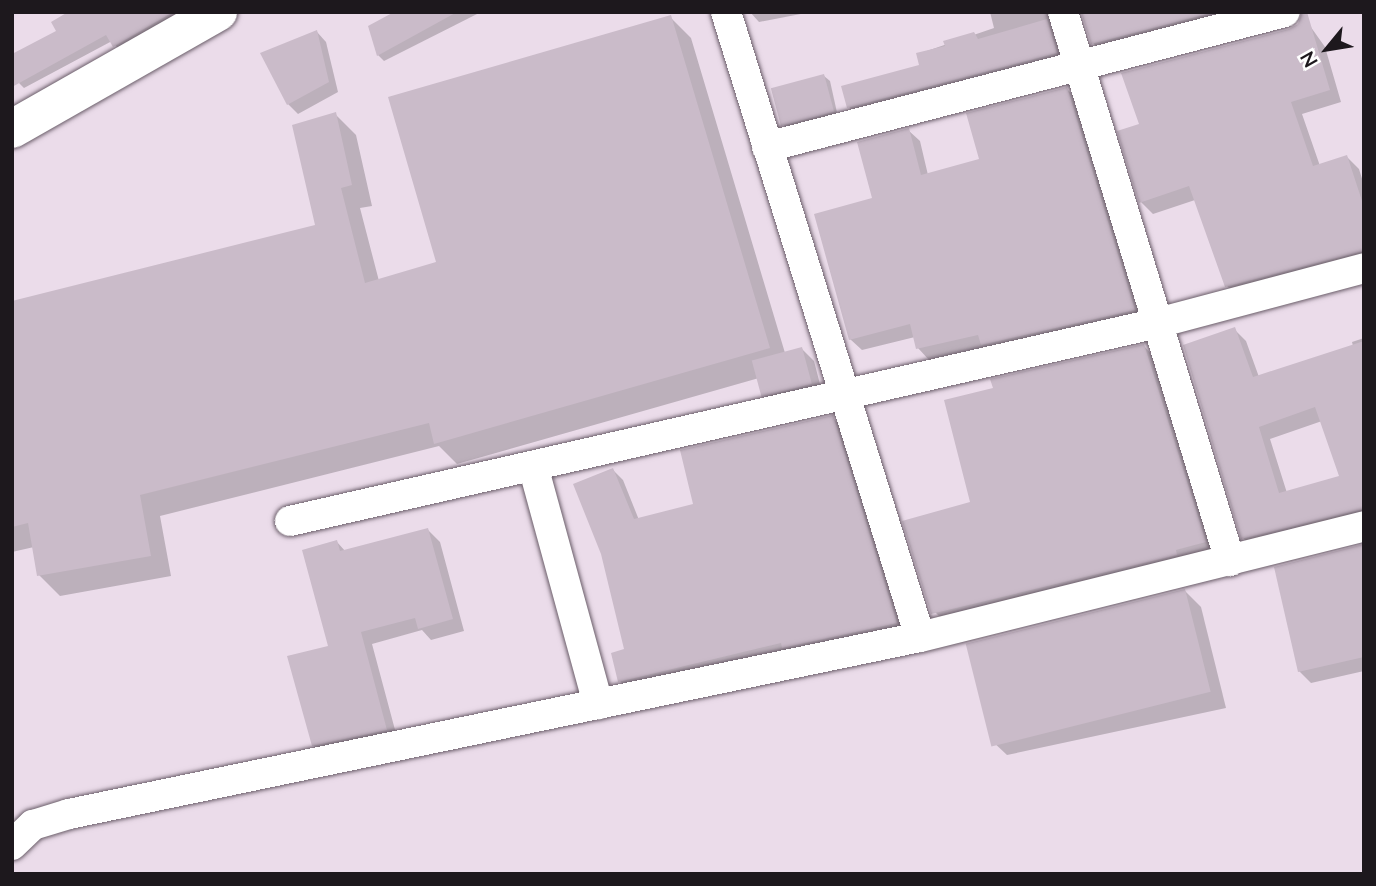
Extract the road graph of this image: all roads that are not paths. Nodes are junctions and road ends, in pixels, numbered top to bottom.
1 (218, 12) edge
2 (726, 12) edge
3 (1063, 12) edge
4 (1285, 12) edge
5 (1080, 66) junction
6 (12, 129) edge
7 (767, 147) junction
8 (1364, 268) edge
9 (1158, 323) junction
10 (844, 394) junction
11 (533, 466) junction
12 (290, 521) dead end
13 (1364, 526) edge
14 (1230, 561) junction
15 (919, 636) junction
16 (598, 704) junction
17 (12, 845) edge

1 - 6 main road
2 - 7 street
3 - 5 street
4 - 5 street
5 - 7 street
5 - 9 street
7 - 10 street
8 - 9 street
9 - 10 street
9 - 14 street
10 - 11 street
10 - 15 street
11 - 12 street
11 - 16 street
13 - 14 street
14 - 15 street
15 - 16 street
16 - 17 street

